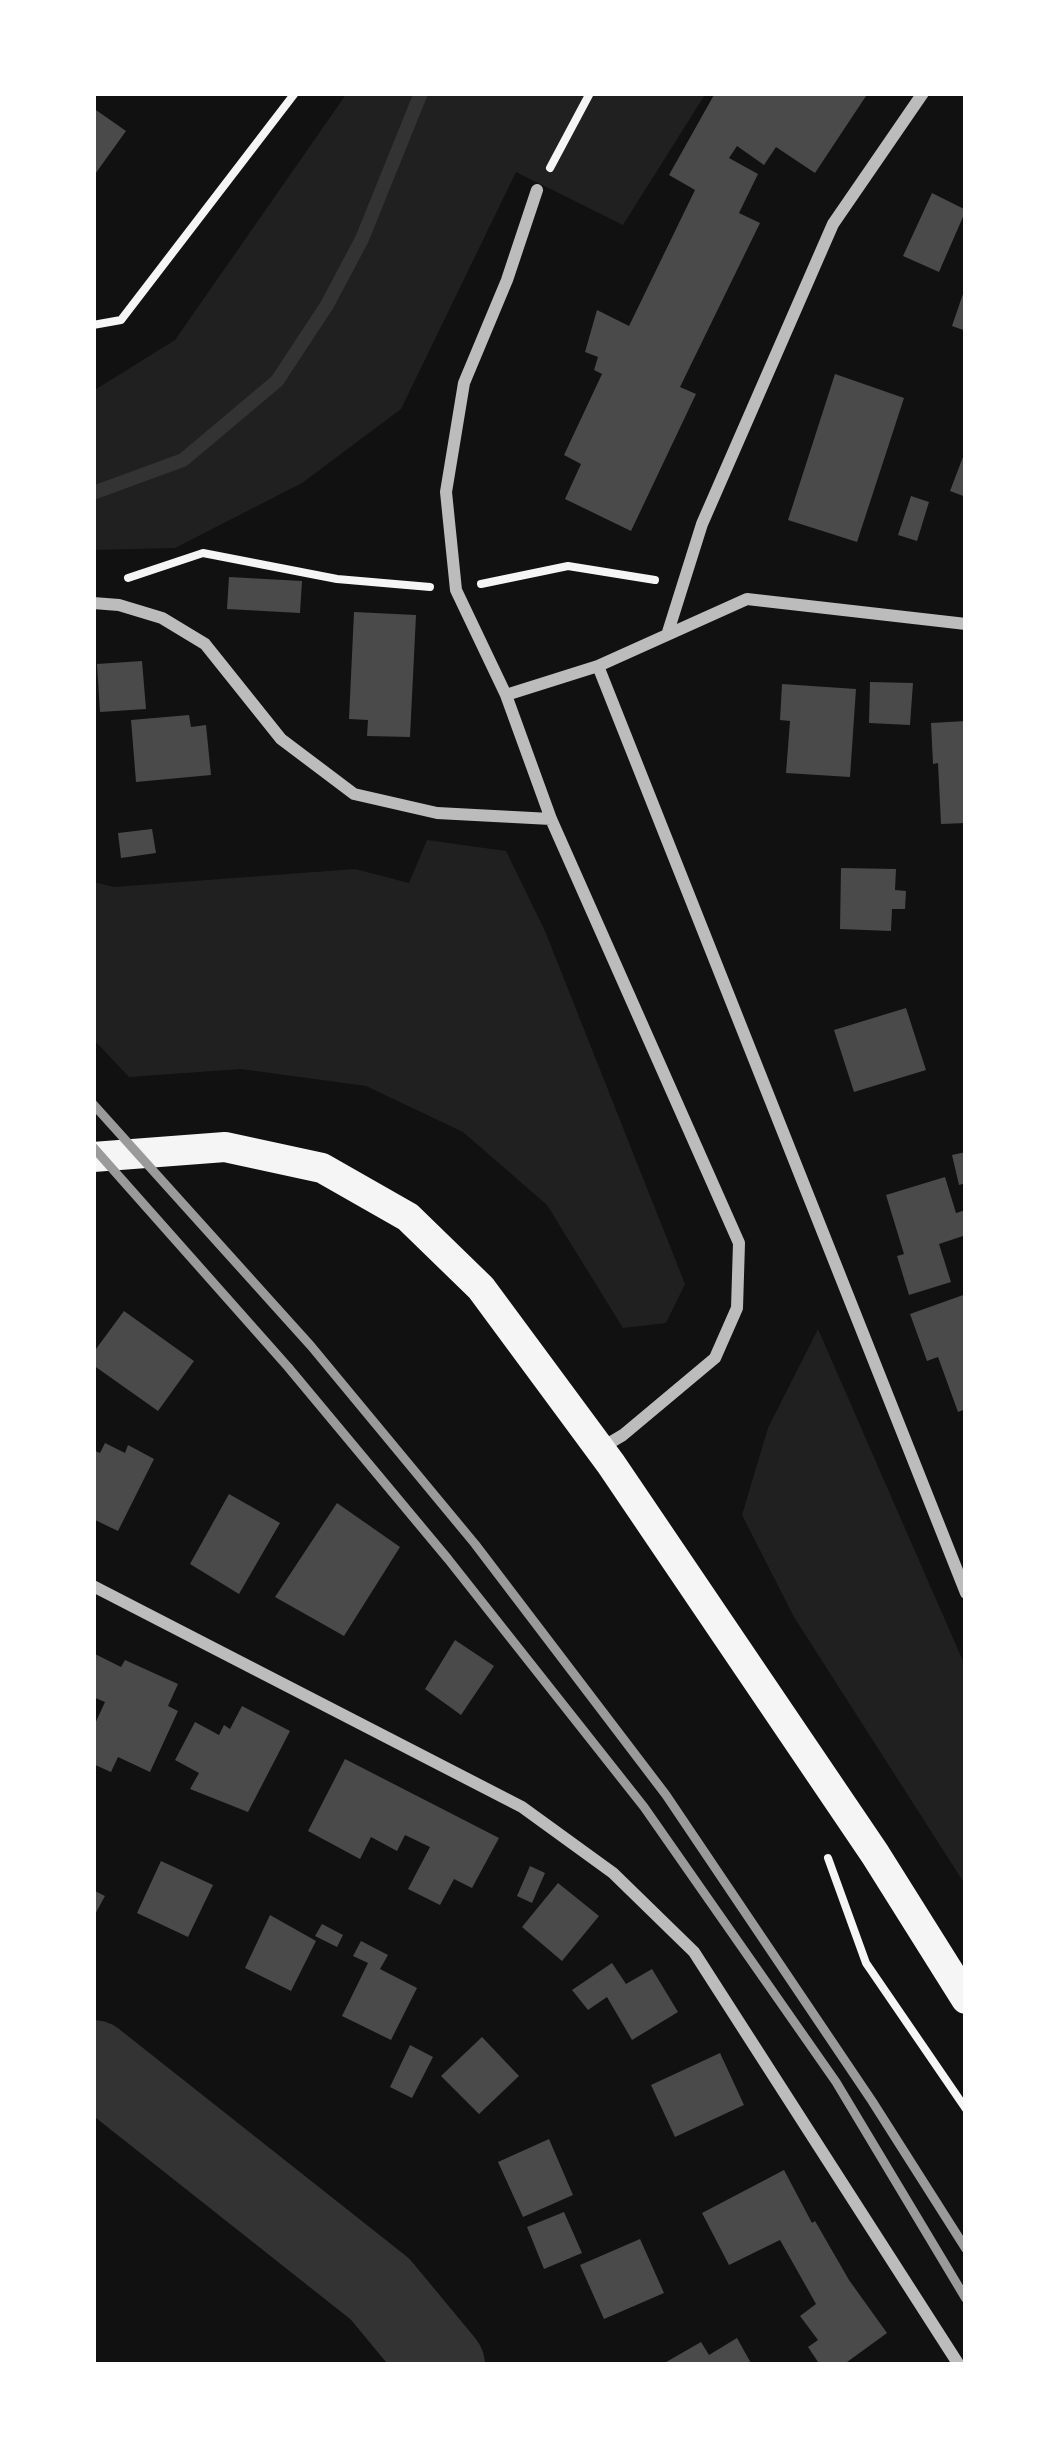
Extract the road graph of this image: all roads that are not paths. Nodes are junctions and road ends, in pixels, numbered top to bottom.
1 (923, 93) edge
2 (537, 190) road end
3 (93, 603) edge
4 (966, 624) edge
5 (668, 632) junction
6 (598, 666) junction
7 (506, 695) junction
8 (551, 819) junction
9 (93, 1157) edge
10 (612, 1449) junction
11 (93, 1586) edge
12 (966, 1593) edge
13 (966, 1999) edge
14 (959, 2365) edge

1 - 5 street
2 - 7 street
3 - 8 street
4 - 5 street
5 - 6 street
6 - 7 street
6 - 12 street
7 - 8 street
8 - 10 street
9 - 10 main road
10 - 13 main road
11 - 14 street

